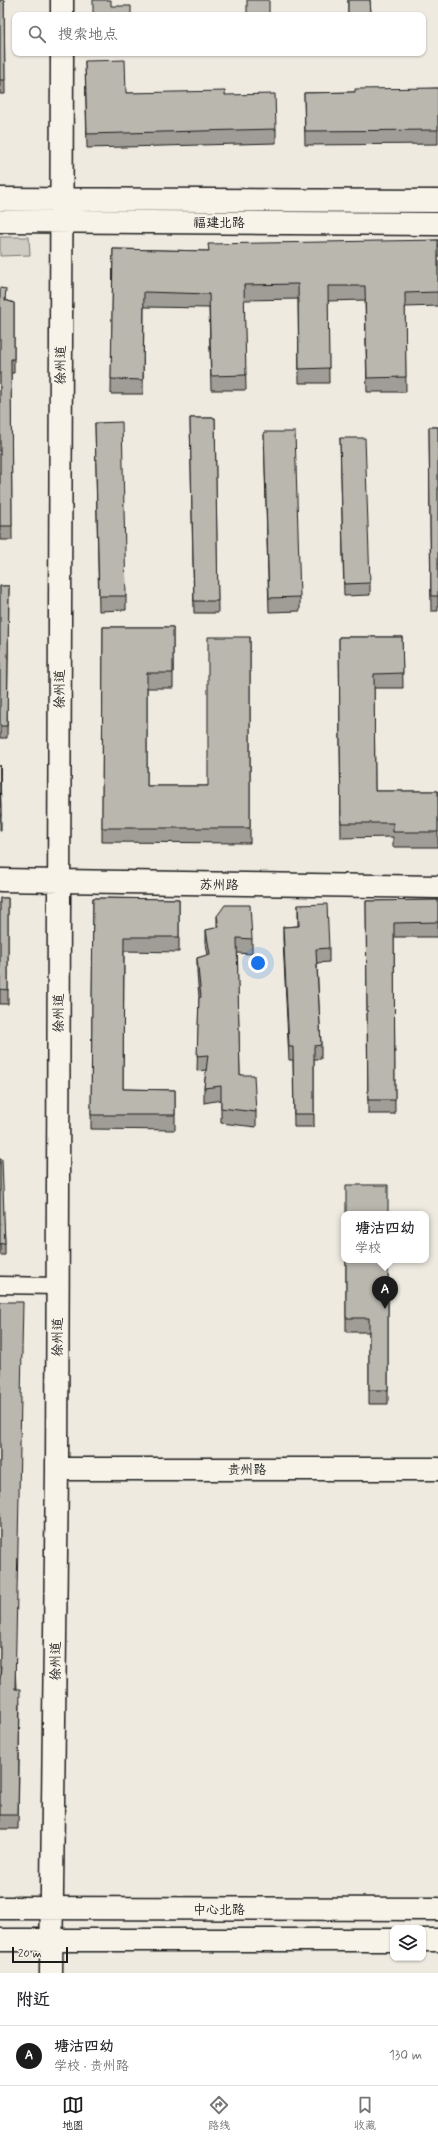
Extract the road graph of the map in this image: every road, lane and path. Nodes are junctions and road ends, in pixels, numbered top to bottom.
1 (62, 0) edge
2 (62, 12) edge
3 (62, 56) edge
4 (0, 199) edge
5 (62, 200) junction
6 (438, 201) edge
7 (0, 221) edge
8 (61, 221) junction
9 (438, 224) edge
10 (0, 880) edge
11 (59, 881) junction
12 (438, 887) edge
13 (0, 1285) edge
14 (57, 1286) junction
15 (57, 1469) junction
16 (438, 1469) edge
17 (0, 1908) edge
18 (53, 1908) junction
19 (438, 1909) edge
20 (0, 1940) edge
21 (52, 1940) junction
22 (390, 1940) edge
23 (426, 1940) edge
24 (438, 1940) edge
25 (51, 1973) edge

1 - 2 street
3 - 5 street, 徐州道
4 - 5 street, 福建北路
5 - 6 street, 福建北路
5 - 8 street, 徐州道
7 - 8 street, 福建北路
8 - 9 street, 福建北路
8 - 11 street, 徐州道
10 - 11 street, 苏州路
11 - 12 street, 苏州路
11 - 14 street, 徐州道
13 - 14 street
14 - 15 street, 徐州道
15 - 16 street, 贵州路
15 - 18 street, 徐州道
17 - 18 street, 中心北路
18 - 19 street, 中心北路
18 - 21 street, 徐州道
20 - 21 street
21 - 22 street
21 - 25 street, 徐州道
23 - 24 street

